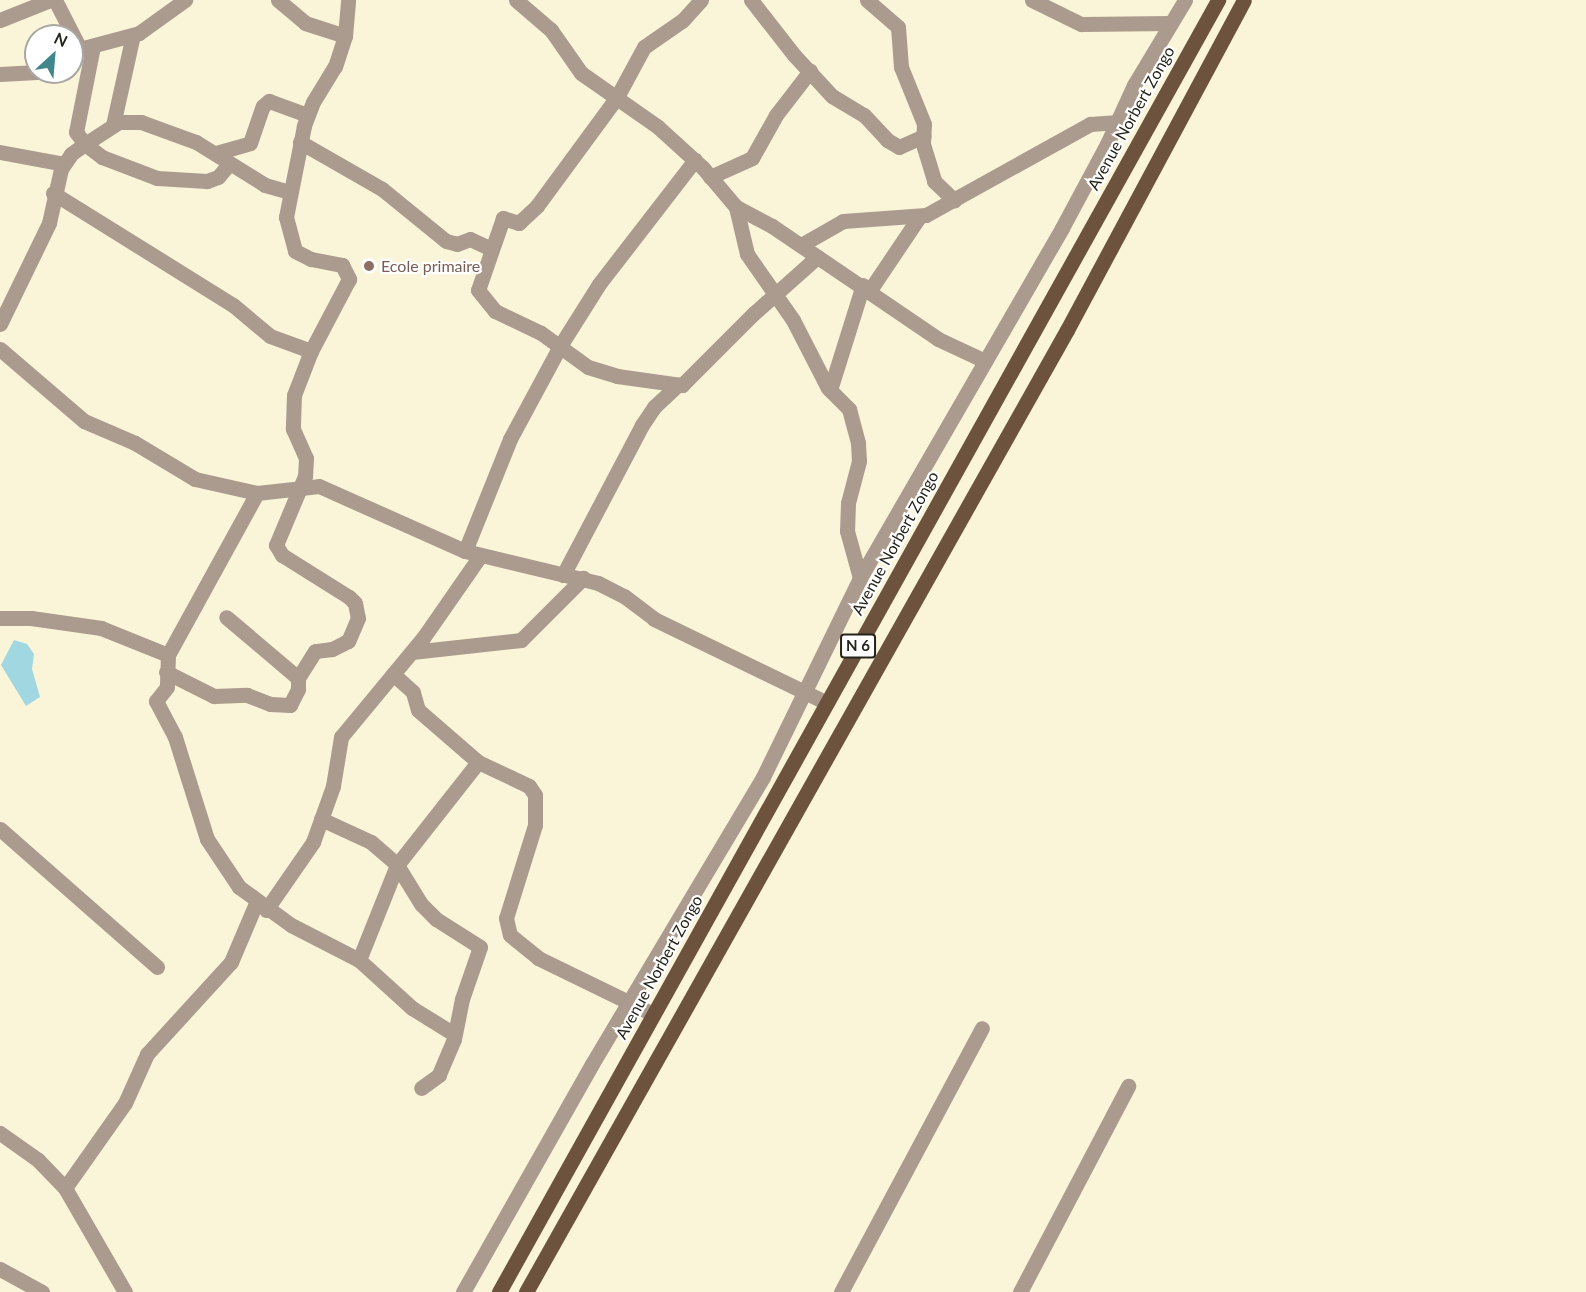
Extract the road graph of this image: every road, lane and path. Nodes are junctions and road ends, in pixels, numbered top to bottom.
1 (50, 0) edge
2 (55, 0) edge
3 (185, 0) edge
4 (278, 0) edge
5 (348, 0) edge
6 (516, 0) edge
7 (701, 0) edge
8 (752, 0) edge
9 (867, 0) edge
10 (1032, 0) edge
11 (1185, 0) edge
12 (1218, 0) edge
13 (1244, 0) edge
14 (0, 20) edge
15 (1171, 23) junction
16 (68, 24) edge
17 (133, 35) junction
18 (345, 36) junction
19 (84, 47) edge
20 (810, 71) junction
21 (24, 73) edge
22 (0, 74) edge
23 (79, 84) edge
24 (616, 97) junction
25 (307, 115) junction
26 (1118, 122) junction
27 (113, 125) junction
28 (924, 136) junction
29 (300, 142) junction
30 (85, 144) junction
31 (0, 152) edge
32 (216, 153) junction
33 (695, 160) junction
34 (64, 164) junction
35 (229, 164) junction
36 (710, 177) junction
37 (289, 192) junction
38 (53, 193) junction
39 (954, 200) junction
40 (736, 207) junction
41 (919, 217) junction
42 (801, 245) junction
43 (491, 249) junction
44 (817, 257) junction
45 (866, 288) junction
46 (5, 294) edge
47 (774, 296) junction
48 (0, 324) edge
49 (560, 346) junction
50 (0, 349) edge
51 (311, 351) junction
52 (985, 361) junction
53 (678, 385) junction
54 (830, 390) junction
55 (302, 485) junction
56 (256, 493) junction
57 (465, 551) junction
58 (480, 556) junction
59 (564, 575) junction
60 (582, 578) junction
61 (860, 578) junction
62 (226, 617) dead end
63 (0, 618) edge
64 (412, 652) junction
65 (168, 655) junction
66 (166, 672) junction
67 (393, 674) junction
68 (298, 678) junction
69 (802, 692) junction
70 (827, 704) junction
71 (478, 762) junction
72 (321, 819) junction
73 (0, 830) edge
74 (397, 865) junction
75 (261, 906) junction
76 (359, 960) junction
77 (157, 967) dead end
78 (628, 1002) junction
79 (653, 1014) junction
80 (982, 1028) dead end
81 (454, 1034) junction
82 (1128, 1086) dead end
83 (421, 1088) dead end
84 (0, 1133) edge
85 (65, 1188) junction
86 (0, 1269) edge
87 (42, 1292) edge
88 (125, 1292) edge
89 (463, 1292) edge
90 (499, 1292) edge
91 (526, 1292) edge
92 (841, 1292) edge
93 (1020, 1292) edge

1 - 14 street
2 - 16 street
3 - 17 street
4 - 18 street
5 - 18 street
6 - 24 street
7 - 24 street
8 - 20 street
9 - 28 street
10 - 15 street
11 - 15 street
12 - 70 main road, Avenue Norbert Zongo / N 6
13 - 91 main road, N 6
15 - 26 street
17 - 19 street
17 - 27 street
18 - 25 street
20 - 28 street
20 - 36 street
21 - 22 street
23 - 30 street
24 - 33 street
24 - 43 street
25 - 29 street
25 - 32 street
26 - 39 street
26 - 52 street
27 - 30 street
27 - 32 street
28 - 39 street
29 - 37 street
29 - 43 street
30 - 34 street
30 - 35 street
31 - 34 street
32 - 35 street
33 - 36 street
33 - 49 street
34 - 38 street
35 - 37 street
36 - 40 street
37 - 51 street
38 - 46 street
38 - 51 street
39 - 41 street
40 - 42 street
40 - 47 street
41 - 42 street
41 - 45 street
42 - 44 street
43 - 49 street
44 - 45 street
44 - 47 street
45 - 52 street
45 - 54 street
46 - 48 street
47 - 53 street
47 - 54 street
49 - 53 street
49 - 57 street
50 - 56 street
51 - 55 street
52 - 61 street
53 - 59 street
54 - 61 street
55 - 56 street
55 - 57 street
55 - 68 street
56 - 65 street
57 - 58 street
58 - 59 street
58 - 64 street
59 - 60 street
60 - 64 street
60 - 69 street
61 - 69 street
62 - 68 street
63 - 65 street
64 - 67 street
65 - 66 street
66 - 68 street
66 - 75 street
67 - 71 street
67 - 72 street
69 - 70 street
69 - 78 street
70 - 79 main road, Avenue Norbert Zongo / N 6
71 - 74 street
71 - 78 street
72 - 74 street
72 - 75 street
73 - 77 street
74 - 76 street
74 - 81 street
75 - 76 street
75 - 85 street
76 - 81 street
78 - 79 street
78 - 89 street
79 - 90 main road, Avenue Norbert Zongo / N 6
80 - 92 street
81 - 83 street
82 - 93 street
84 - 85 street
85 - 88 street
86 - 87 street

